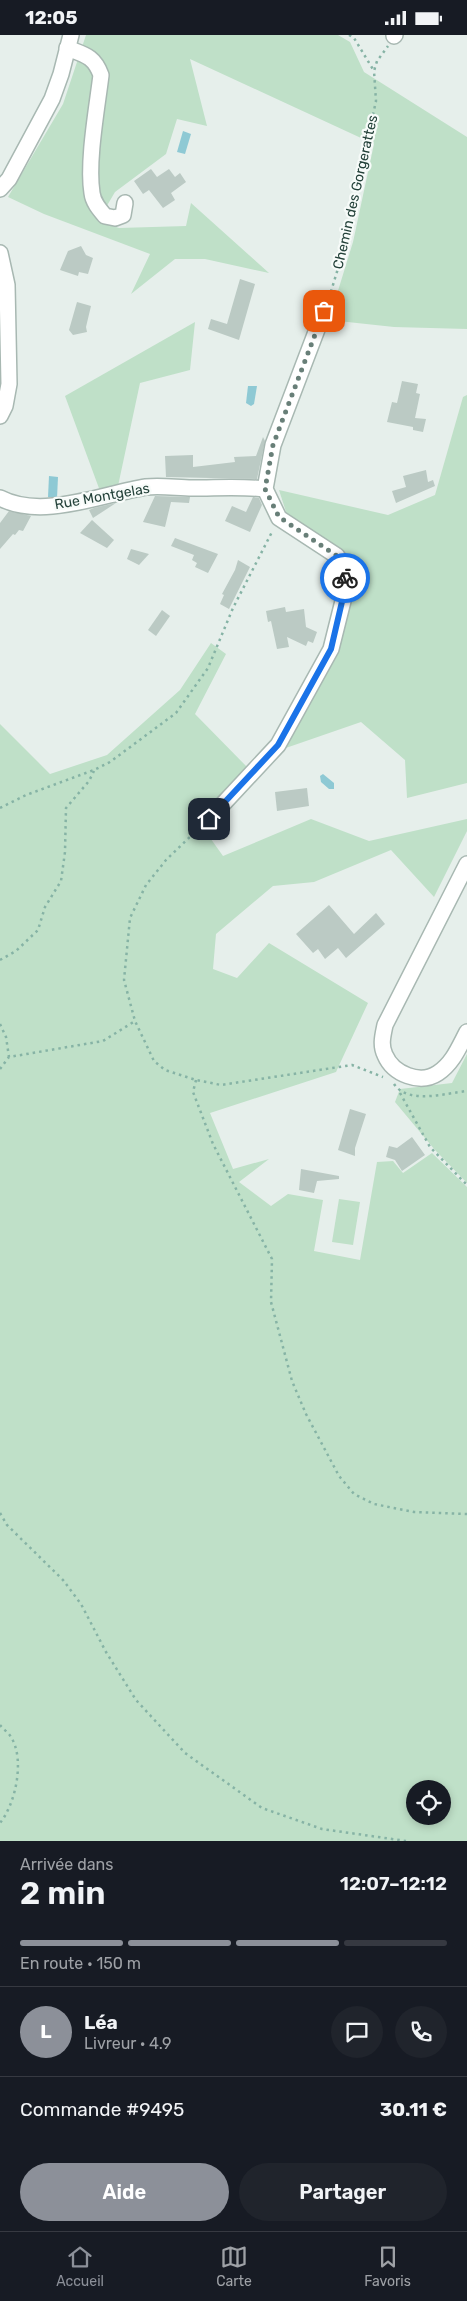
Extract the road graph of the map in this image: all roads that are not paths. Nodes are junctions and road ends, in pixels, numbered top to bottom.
1 (69, 42) edge
2 (0, 189) edge
3 (125, 203) dead end
4 (0, 253) edge
5 (324, 311) road end
6 (0, 415) edge
7 (265, 489) junction
8 (0, 498) edge
9 (209, 819) road end
10 (467, 864) edge
11 (467, 1032) edge

1 - 2 street
1 - 3 street
4 - 6 street
5 - 7 street
7 - 8 street, Rue Montgelas
7 - 9 street
10 - 11 street

